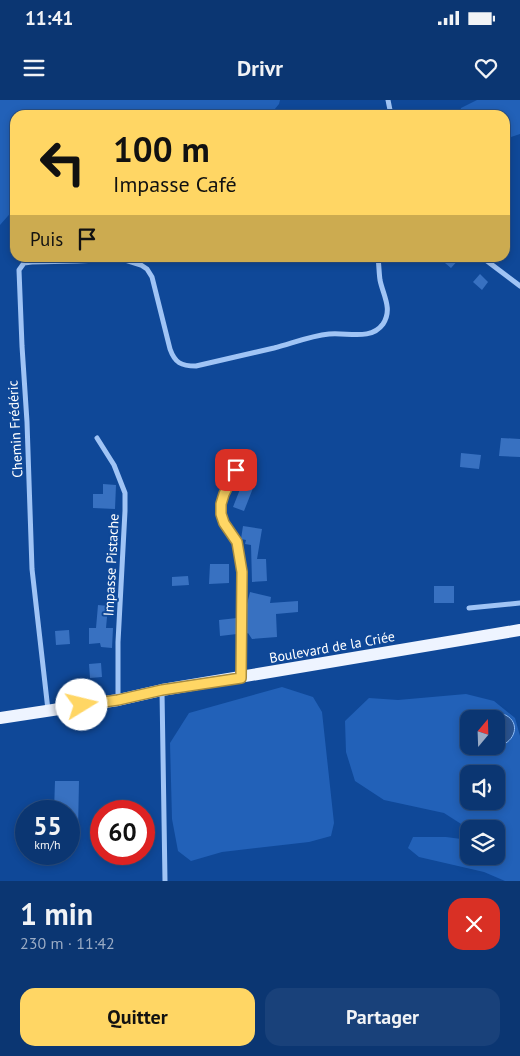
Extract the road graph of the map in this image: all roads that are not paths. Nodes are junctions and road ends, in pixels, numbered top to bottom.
1 (32, 262) edge
2 (132, 262) edge
3 (378, 262) edge
4 (489, 262) edge
5 (520, 286) edge
6 (96, 438) dead end
7 (236, 470) dead end
8 (520, 603) edge
9 (469, 608) dead end
10 (520, 630) edge
11 (241, 678) junction
12 (162, 690) junction
13 (118, 700) junction
14 (48, 710) junction
15 (0, 718) edge
16 (165, 881) edge

1 - 14 street, Chemin Frédéric
2 - 3 street, Chemin Frédéric
4 - 5 street
6 - 13 street, Impasse Pistache
7 - 11 street
8 - 9 street
10 - 11 main road, Boulevard de la Criée
11 - 12 main road, Boulevard de la Criée
12 - 13 main road, Boulevard de la Criée
12 - 16 street
13 - 14 main road, Boulevard de la Criée
14 - 15 main road, Boulevard de la Criée

